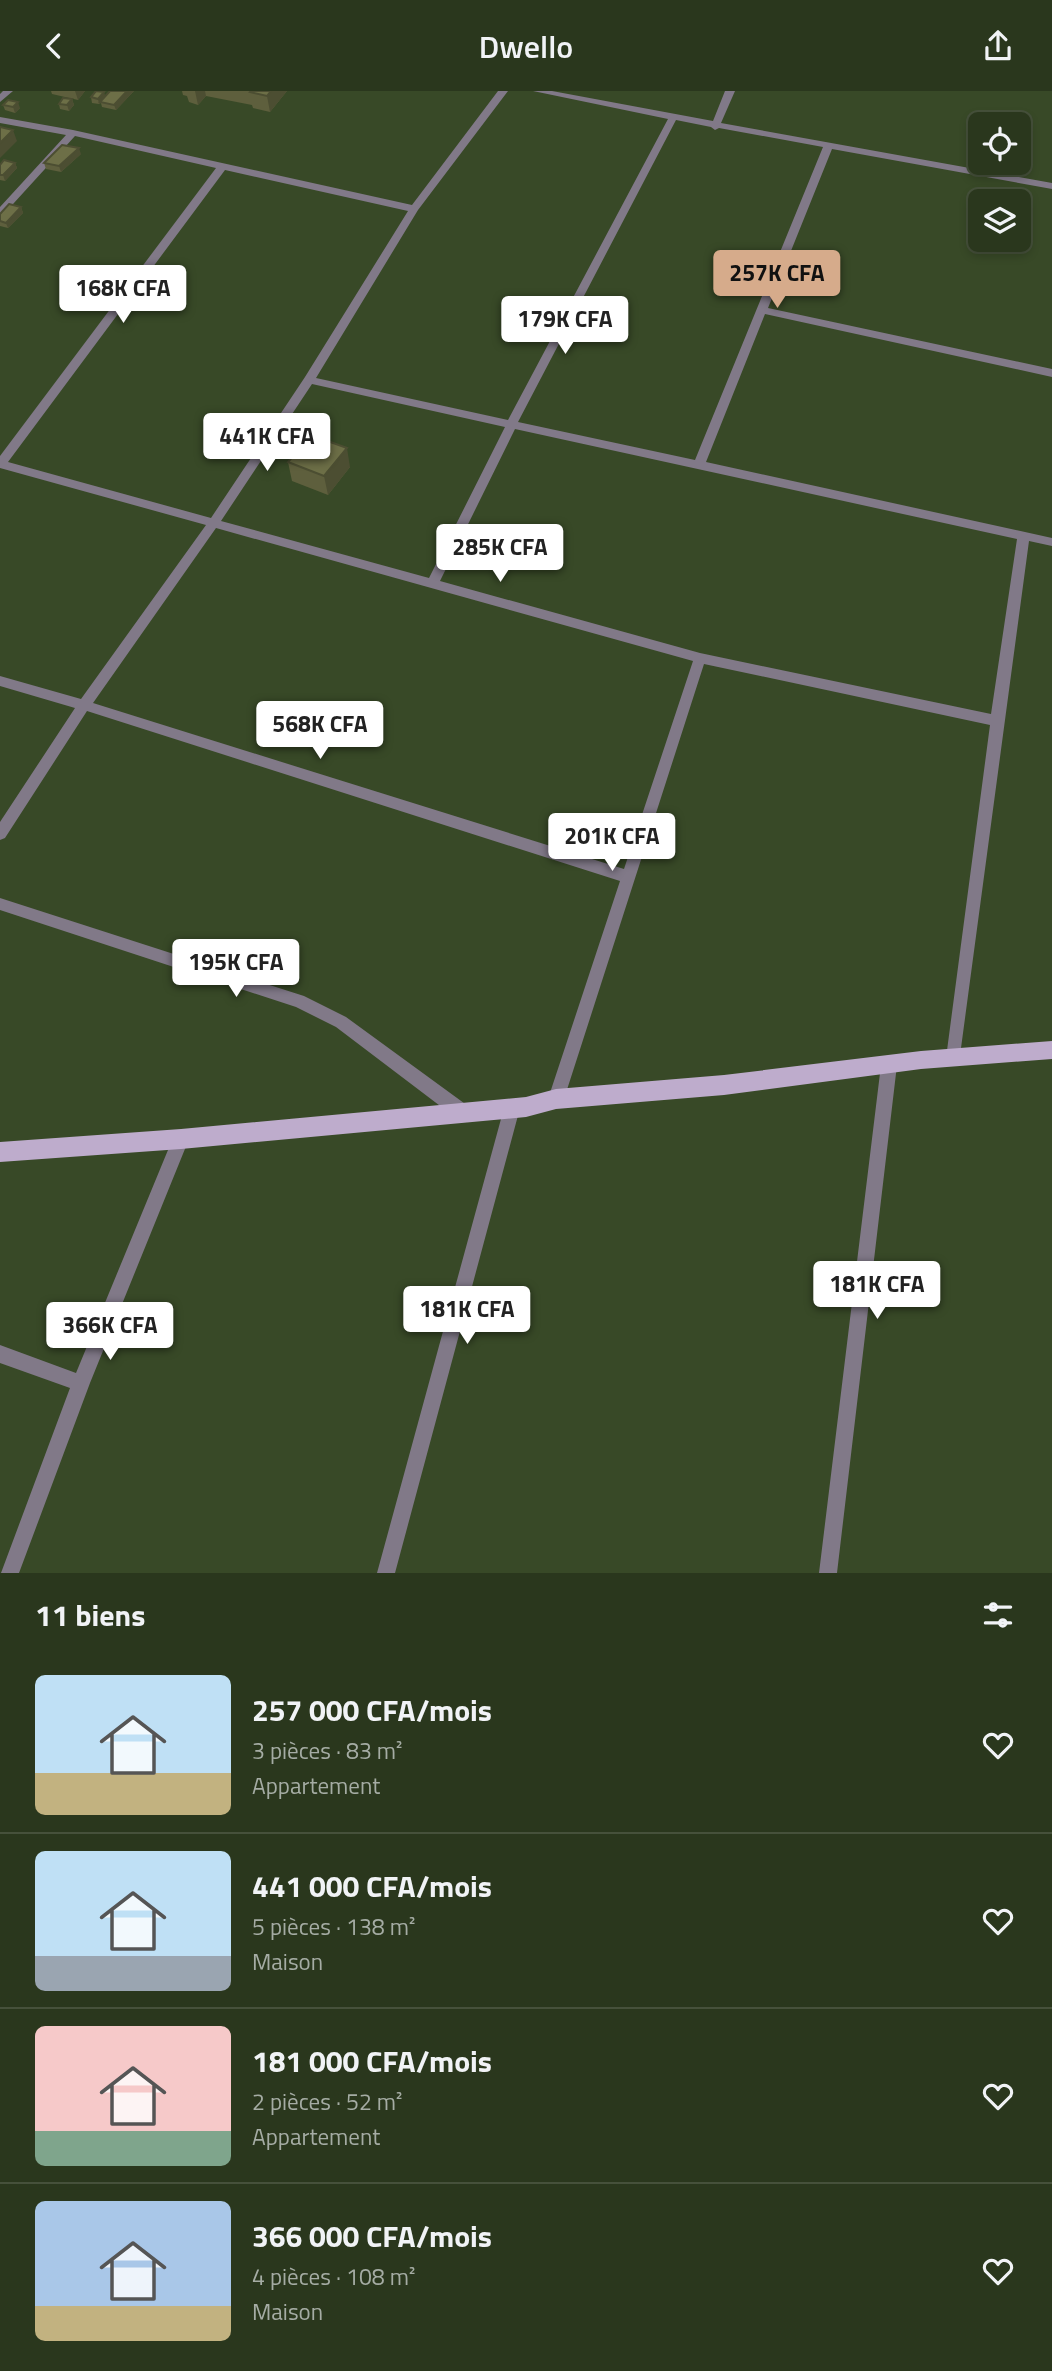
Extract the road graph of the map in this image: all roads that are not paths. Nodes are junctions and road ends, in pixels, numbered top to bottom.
1 (8, 91) edge
2 (503, 91) edge
3 (538, 91) edge
4 (730, 91) edge
5 (0, 99) edge
6 (673, 118) junction
7 (0, 120) edge
8 (715, 127) junction
9 (73, 133) junction
10 (829, 144) junction
11 (221, 168) junction
12 (1052, 186) edge
13 (414, 209) junction
14 (0, 213) edge
15 (761, 310) junction
16 (1052, 373) edge
17 (309, 380) junction
18 (511, 425) junction
19 (0, 464) edge
20 (699, 465) junction
21 (213, 524) junction
22 (1024, 535) junction
23 (1052, 542) edge
24 (433, 583) junction
25 (700, 658) junction
26 (0, 681) edge
27 (84, 705) junction
28 (996, 721) junction
29 (0, 834) edge
30 (629, 877) junction
31 (0, 904) edge
32 (1052, 1049) edge
33 (954, 1058) junction
34 (889, 1065) junction
35 (556, 1099) junction
36 (512, 1108) junction
37 (462, 1112) junction
38 (181, 1139) junction
39 (0, 1152) edge
40 (0, 1354) edge
41 (81, 1383) junction
42 (10, 1573) edge
43 (386, 1573) edge
44 (828, 1573) edge

1 - 5 street
2 - 13 street
3 - 6 street
4 - 8 street
6 - 8 street
6 - 18 street
7 - 9 street
8 - 10 street
9 - 11 street
9 - 14 street
10 - 12 street
10 - 15 street
11 - 13 street
11 - 19 street
13 - 17 street
15 - 16 street
15 - 20 street
17 - 18 street
17 - 21 street
18 - 20 street
18 - 24 street
19 - 21 street
20 - 22 street
21 - 24 street
21 - 27 street
22 - 23 street
22 - 28 street
24 - 25 street
25 - 28 street
25 - 30 street
26 - 27 street
27 - 29 street
27 - 30 street
28 - 33 street
30 - 35 street
31 - 37 street
32 - 33 main road
33 - 34 main road
34 - 35 main road
34 - 44 street
35 - 36 main road
36 - 37 main road
36 - 43 street
37 - 38 main road
38 - 39 main road
38 - 41 street
40 - 41 street
41 - 42 street

